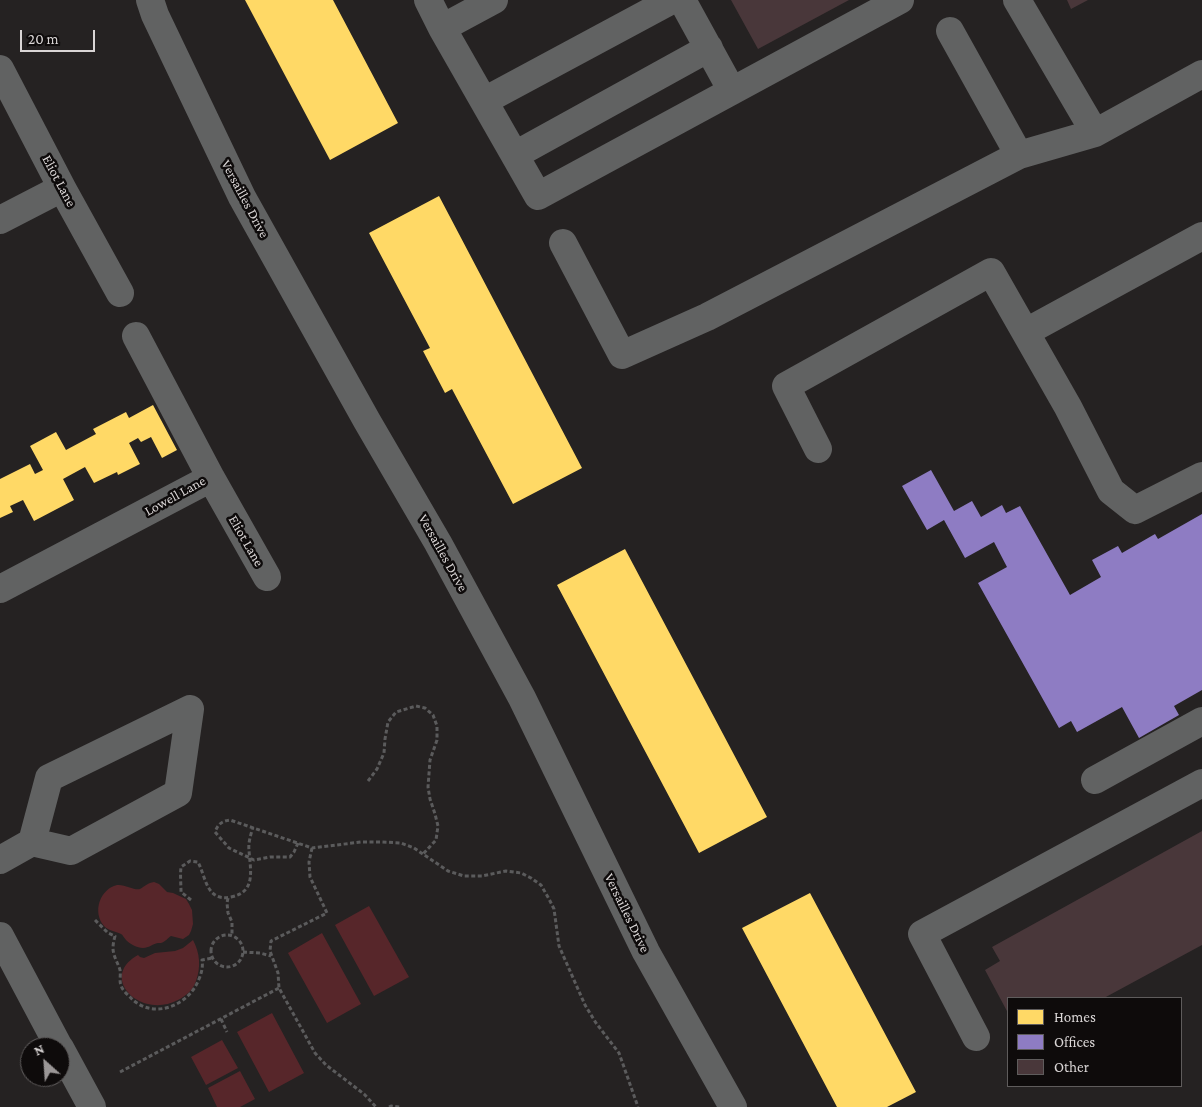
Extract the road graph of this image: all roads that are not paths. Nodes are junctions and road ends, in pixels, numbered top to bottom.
1 (150, 0) edge
2 (428, 0) edge
3 (494, 0) edge
4 (672, 0) edge
5 (682, 0) edge
6 (900, 0) edge
7 (1017, 0) edge
8 (442, 28) junction
9 (950, 30) dead end
10 (709, 48) junction
11 (0, 69) edge
12 (1202, 74) edge
13 (732, 91) junction
14 (484, 101) junction
15 (1095, 133) junction
16 (515, 155) junction
17 (1019, 155) junction
18 (62, 188) junction
19 (0, 220) edge
20 (1202, 236) edge
21 (563, 243) dead end
22 (120, 293) dead end
23 (1026, 332) junction
24 (136, 336) dead end
25 (818, 449) dead end
26 (1202, 476) edge
27 (211, 478) junction
28 (267, 577) dead end
29 (0, 589) edge
30 (1202, 721) edge
31 (1095, 780) dead end
32 (1202, 782) edge
33 (32, 842) junction
34 (0, 860) edge
35 (0, 936) edge
36 (54, 1037) edge
37 (976, 1037) dead end
38 (70, 1066) edge
39 (92, 1107) edge
40 (733, 1107) edge

1 - 40 street, Versailles Drive
2 - 8 street
3 - 8 street
4 - 14 street
5 - 10 street
6 - 13 street
7 - 15 street
8 - 14 street
9 - 17 street
10 - 13 street
10 - 16 street
11 - 18 street, Eliot Lane
12 - 15 street
13 - 16 street
14 - 16 street
15 - 17 street
17 - 21 street
18 - 19 street
18 - 22 street, Eliot Lane
20 - 23 street
23 - 25 street
23 - 26 street
24 - 27 street, Lowell Lane
27 - 28 street, Eliot Lane
27 - 29 street, Lowell Lane
30 - 31 street
32 - 37 street
33 - 33 street
33 - 34 street
35 - 36 street
38 - 39 street

